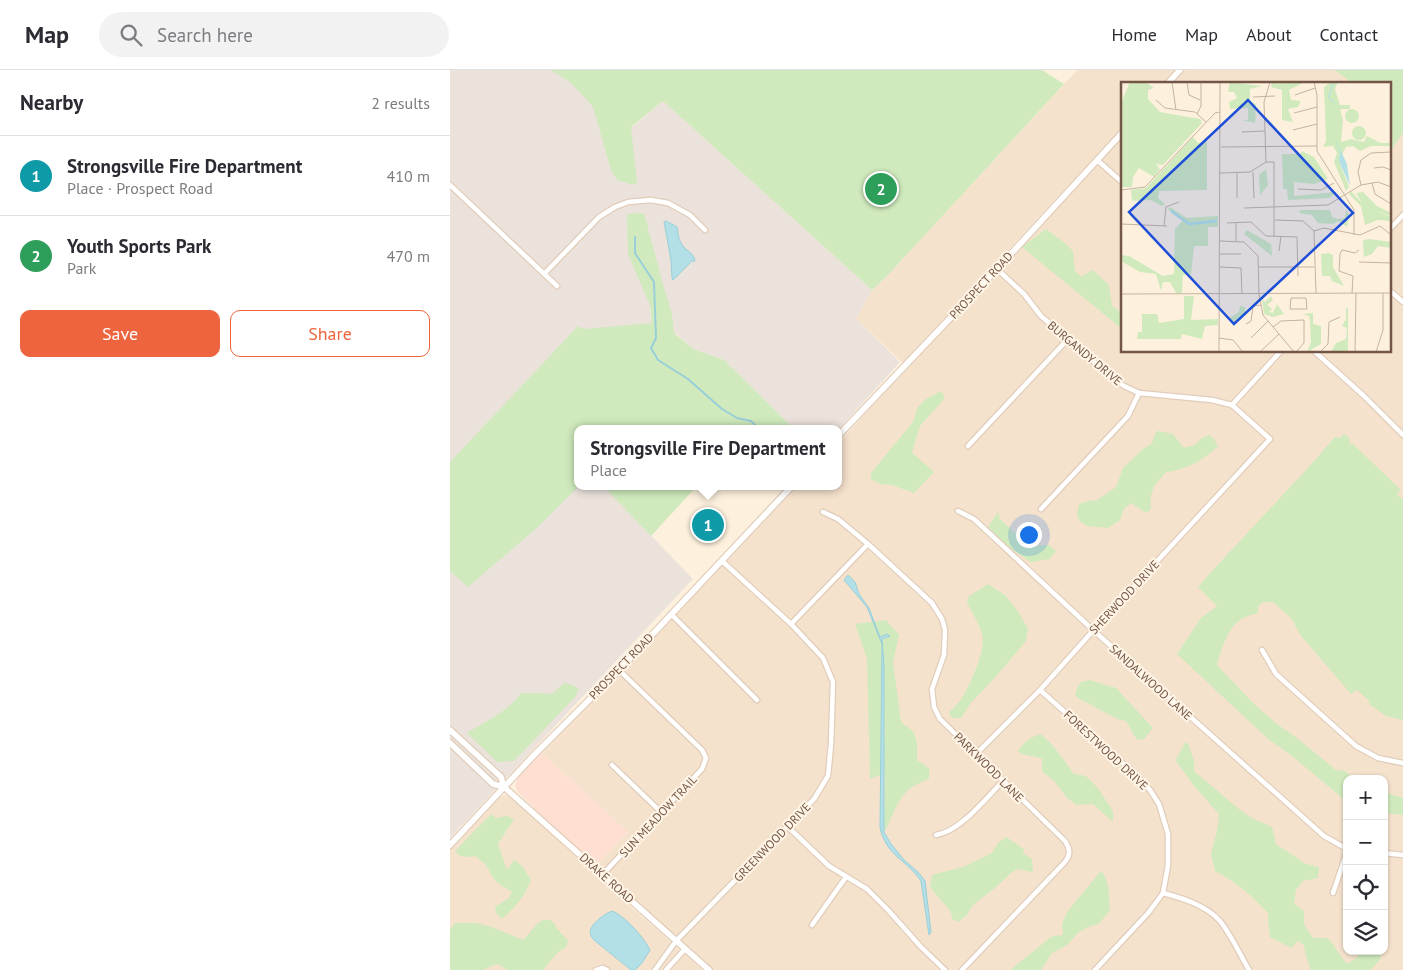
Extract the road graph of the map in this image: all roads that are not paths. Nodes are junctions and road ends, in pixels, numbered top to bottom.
1 (1180, 70) edge
2 (1169, 82) edge
3 (1121, 134) edge
4 (1097, 160) junction
5 (1121, 181) edge
6 (450, 185) edge
7 (1403, 215) edge
8 (1391, 228) edge
9 (705, 230) dead end
10 (997, 269) junction
11 (544, 274) junction
12 (557, 286) dead end
13 (1391, 292) edge
14 (1403, 302) edge
15 (1068, 339) junction
16 (1280, 352) edge
17 (1315, 352) edge
18 (1139, 393) junction
19 (1232, 405) junction
20 (842, 432) edge
21 (1403, 435) edge
22 (1270, 439) joint
23 (968, 446) dead end
24 (788, 490) edge
25 (1041, 509) dead end
26 (958, 511) dead end
27 (822, 512) dead end
28 (868, 544) junction
29 (722, 561) junction
30 (671, 614) junction
31 (791, 624) junction
32 (1093, 630) junction
33 (1262, 650) dead end
34 (619, 670) junction
35 (1040, 690) junction
36 (757, 700) dead end
37 (450, 730) edge
38 (450, 743) edge
39 (976, 754) junction
40 (1403, 763) edge
41 (612, 765) dead end
42 (1003, 780) junction
43 (504, 787) junction
44 (661, 812) junction
45 (787, 826) junction
46 (936, 835) dead end
47 (450, 845) edge
48 (1343, 848) edge
49 (1388, 853) edge
50 (1403, 855) edge
51 (1343, 862) edge
52 (603, 874) junction
53 (846, 877) junction
54 (1163, 893) junction
55 (1333, 893) dead end
56 (812, 925) dead end
57 (676, 941) junction
58 (685, 949) junction
59 (1100, 965) junction
60 (596, 970) edge
61 (607, 970) edge
62 (655, 970) edge
63 (666, 970) edge
64 (708, 970) edge
65 (945, 970) edge
66 (962, 970) edge
67 (1095, 970) edge
68 (1105, 970) edge
69 (1249, 970) edge

1 - 2 street
3 - 4 street, PROSPECT ROAD
4 - 5 street
4 - 10 street, PROSPECT ROAD
6 - 11 street
7 - 8 street
9 - 11 street
10 - 15 street, BURGANDY DRIVE
10 - 20 street, PROSPECT ROAD
11 - 12 street
13 - 14 street
15 - 18 street, BURGANDY DRIVE
15 - 23 street
16 - 19 street
17 - 21 street
18 - 19 street, BURGANDY DRIVE
18 - 25 street
19 - 22 street, BURGANDY DRIVE
22 - 32 street, SHERWOOD DRIVE
24 - 29 street, PROSPECT ROAD
26 - 32 street, SANDALWOOD LANE
27 - 28 street, PARKWOOD LANE
28 - 31 street
28 - 39 street, PARKWOOD LANE
29 - 30 street, PROSPECT ROAD
29 - 31 street, GREENWOOD DRIVE
30 - 34 street, PROSPECT ROAD
30 - 36 street
31 - 45 street, GREENWOOD DRIVE
32 - 35 street, SHERWOOD DRIVE
32 - 48 street, SANDALWOOD LANE
33 - 40 street
34 - 43 street, PROSPECT ROAD
34 - 44 street, SUN MEADOW TRAIL
35 - 39 street, SHERWOOD DRIVE
35 - 54 street, FORESTWOOD DRIVE
37 - 43 street, DRAKE ROAD
38 - 43 street, DRAKE ROAD
39 - 42 street, PARKWOOD LANE
41 - 44 street
42 - 46 street
42 - 66 street, PARKWOOD LANE
43 - 47 street, PROSPECT ROAD
43 - 52 street, DRAKE ROAD
44 - 52 street, SUN MEADOW TRAIL
45 - 53 street
45 - 57 street, GREENWOOD DRIVE
49 - 50 street
51 - 55 street
52 - 57 street, DRAKE ROAD
53 - 56 street
53 - 65 street
54 - 59 street, FORESTWOOD DRIVE
54 - 69 street
57 - 58 street, DRAKE ROAD
57 - 62 street, GREENWOOD DRIVE
58 - 63 street
58 - 64 street, DRAKE ROAD
59 - 67 street, FORESTWOOD DRIVE
59 - 68 street
60 - 61 street

